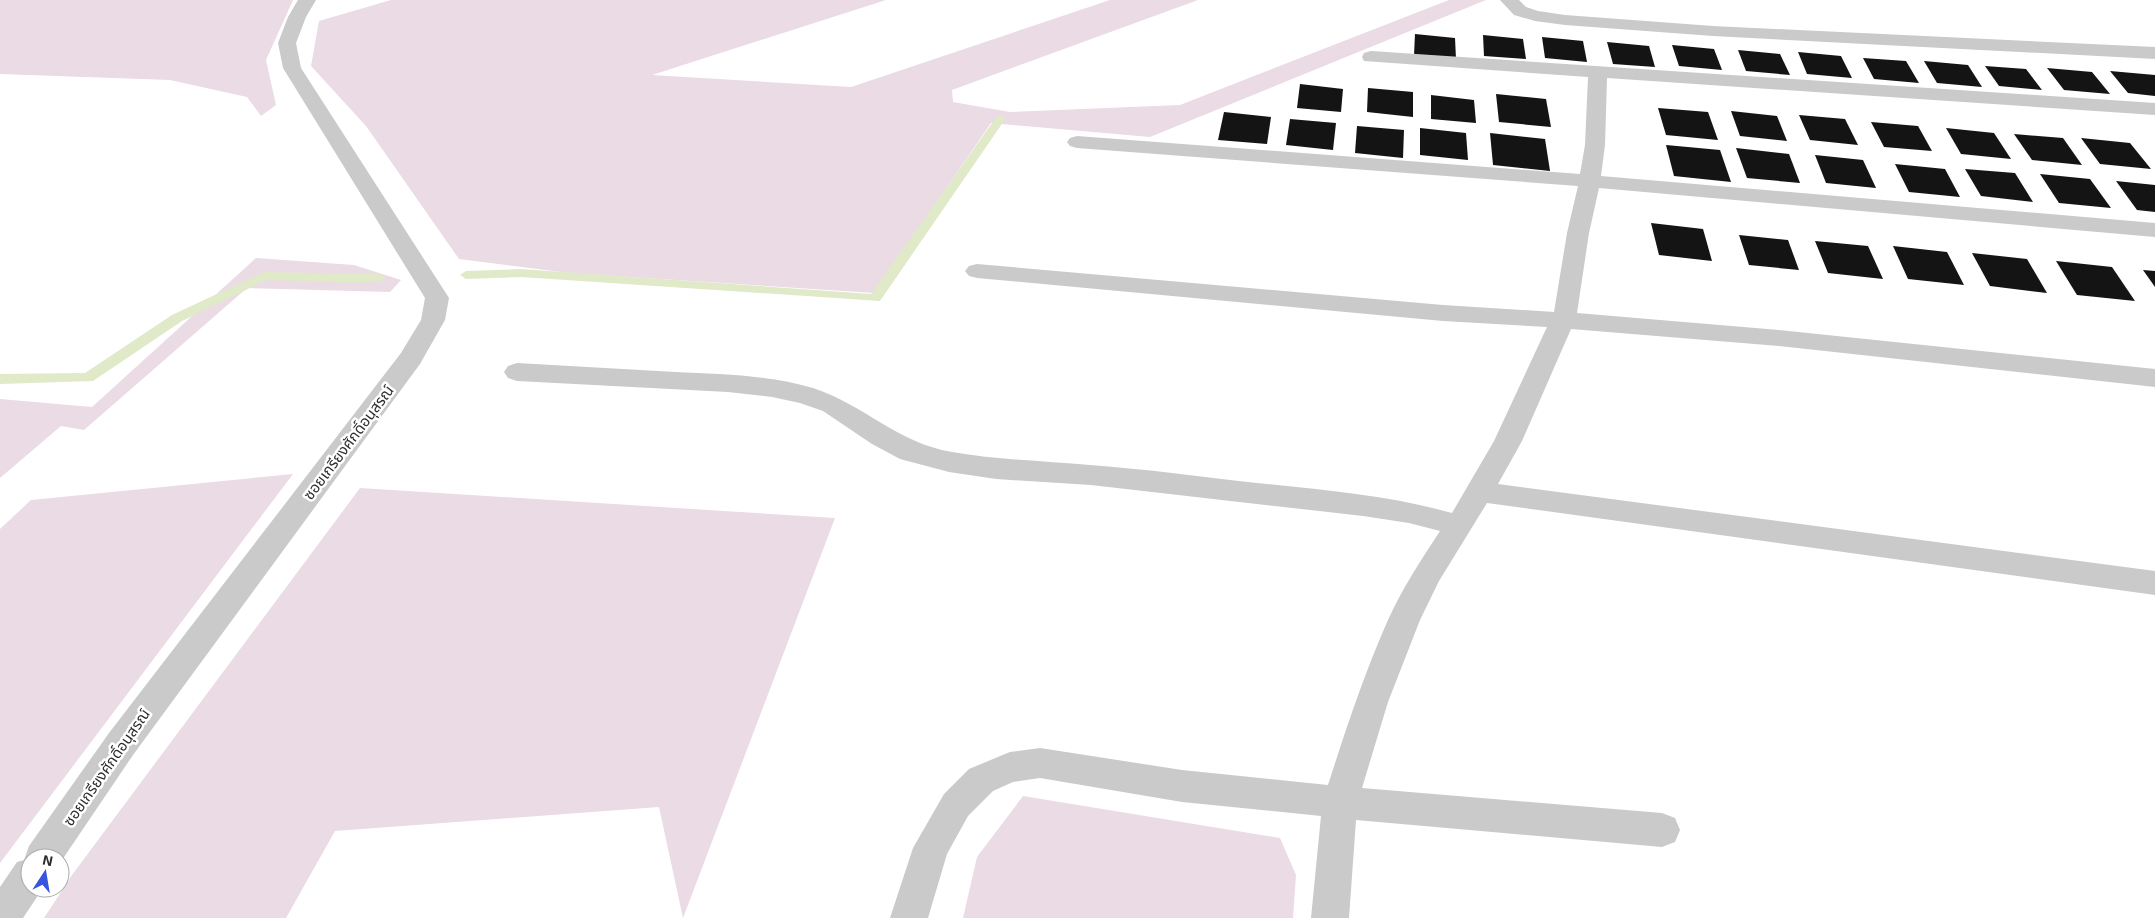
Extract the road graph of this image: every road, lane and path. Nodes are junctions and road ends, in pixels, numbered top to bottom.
1 (307, 0) edge
2 (1508, 0) edge
3 (2155, 54) edge
4 (1371, 58) dead end
5 (1598, 74) junction
6 (2155, 109) edge
7 (1078, 142) dead end
8 (1590, 181) junction
9 (2155, 230) edge
10 (977, 271) dead end
11 (1562, 320) junction
12 (516, 372) dead end
13 (2155, 378) edge
14 (1480, 492) junction
15 (1460, 526) junction
16 (2155, 583) edge
17 (1340, 802) junction
18 (1662, 830) dead end
19 (49, 848) edge
20 (20, 890) edge
21 (1, 918) edge
22 (909, 918) edge
23 (1330, 918) edge

1 - 19 street, ซอยเกรียงศักดิ์อนุสรณ์
2 - 3 street
4 - 5 street
5 - 6 street
5 - 8 street
7 - 8 street
8 - 9 street
8 - 11 street
10 - 11 street
11 - 13 street
11 - 14 street
12 - 15 street
14 - 15 street
14 - 16 street
15 - 17 street
17 - 18 street
17 - 22 street
17 - 23 street
20 - 21 street

